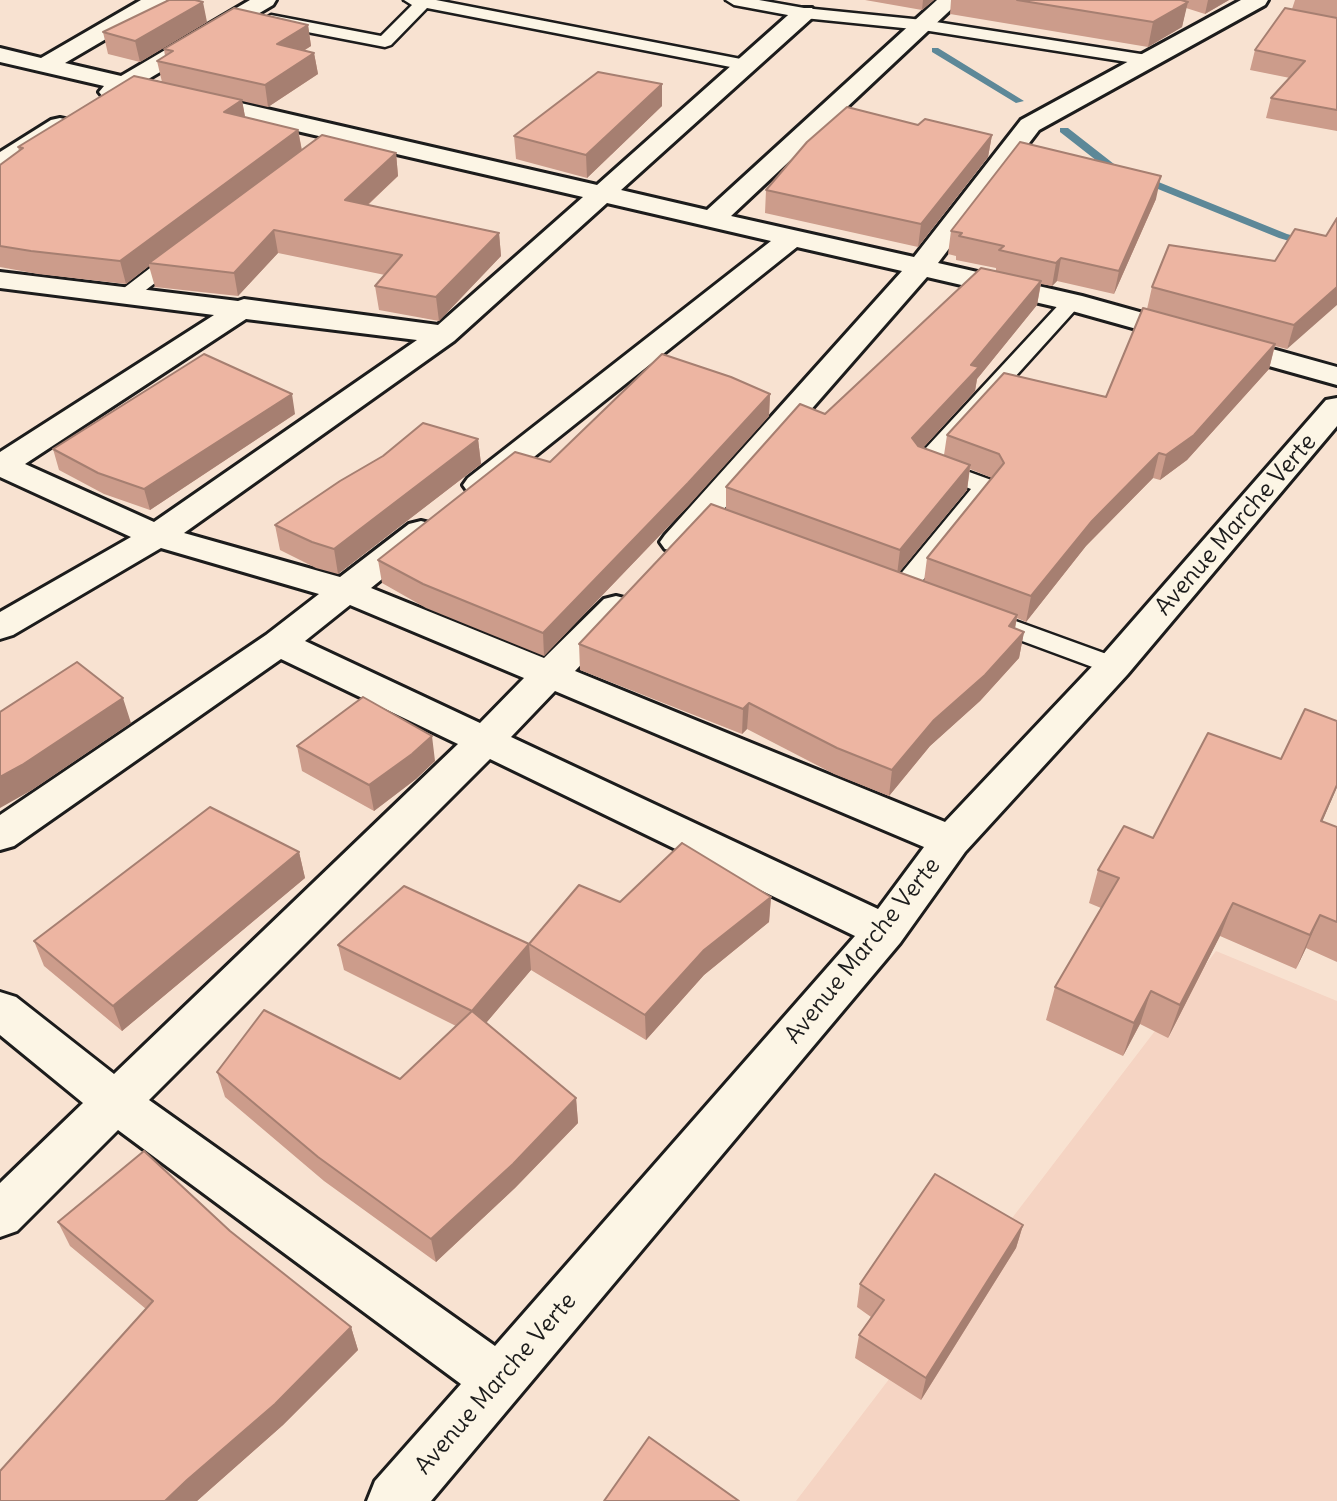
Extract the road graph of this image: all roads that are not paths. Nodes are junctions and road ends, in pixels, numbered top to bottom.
1 (156, 0) edge
2 (265, 0) edge
3 (511, 0) edge
4 (734, 0) edge
5 (950, 0) edge
6 (417, 1) edge
7 (1258, 9) edge
8 (804, 13) junction
9 (241, 15) junction
10 (490, 17) junction
11 (923, 25) junction
12 (0, 55) edge
13 (1147, 60) junction
14 (746, 65) junction
15 (43, 66) junction
16 (122, 85) junction
17 (341, 134) junction
18 (320, 150) edge
19 (1, 162) edge
20 (604, 193) junction
21 (711, 220) junction
22 (202, 238) edge
23 (792, 238) junction
24 (922, 266) junction
25 (0, 280) edge
26 (127, 295) junction
27 (1072, 302) junction
28 (244, 308) junction
29 (444, 335) junction
30 (1337, 376) edge
31 (1337, 407) edge
32 (0, 466) edge
33 (157, 536) junction
34 (878, 579) edge
35 (903, 588) junction
36 (345, 590) junction
37 (928, 597) edge
38 (965, 611) edge
39 (0, 627) edge
40 (279, 643) junction
41 (1114, 666) junction
42 (551, 675) junction
43 (484, 742) junction
44 (0, 835) edge
45 (951, 841) junction
46 (886, 931) junction
47 (0, 1010) edge
48 (116, 1102) junction
49 (0, 1215) edge
50 (499, 1380) junction
51 (395, 1501) edge

1 - 15 street
2 - 9 street
3 - 10 lane
4 - 8 lane
5 - 11 street
6 - 9 lane
6 - 10 lane
7 - 13 street
8 - 11 lane
8 - 14 street
9 - 16 street
10 - 14 lane
11 - 13 lane
11 - 21 street
12 - 15 street
13 - 24 street
14 - 20 street
15 - 16 street
16 - 17 street
16 - 19 street
17 - 18 lane
17 - 20 street
20 - 21 street
20 - 29 street
21 - 23 street
22 - 26 lane
23 - 24 street
23 - 36 street
24 - 27 street
24 - 42 street
25 - 26 street
26 - 28 street
27 - 30 street
27 - 35 lane
28 - 29 street
28 - 32 street
29 - 33 street
31 - 41 street, Avenue Marche Verte
32 - 33 street
33 - 36 street
33 - 39 street
34 - 35 lane
35 - 37 lane
36 - 40 street
36 - 42 street
38 - 41 lane
40 - 43 street
40 - 44 street
41 - 45 street, Avenue Marche Verte
42 - 43 street
42 - 45 street
43 - 46 street
43 - 48 street
45 - 46 street, Avenue Marche Verte
46 - 50 street, Avenue Marche Verte
47 - 48 street
48 - 49 street
48 - 50 street
50 - 51 street, Avenue Marche Verte

